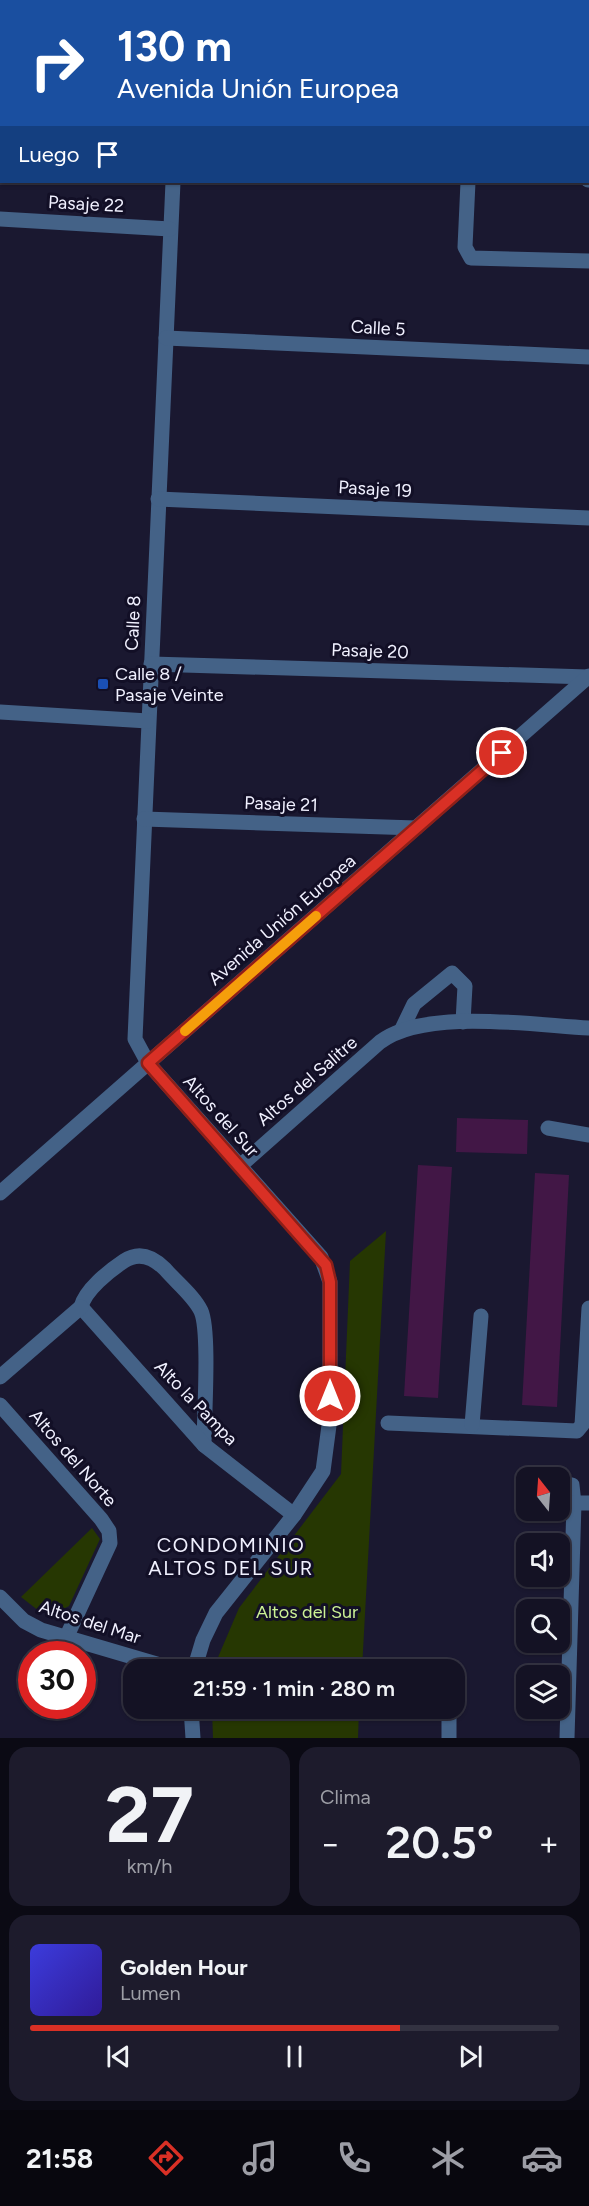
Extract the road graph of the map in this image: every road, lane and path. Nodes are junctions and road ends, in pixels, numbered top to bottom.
1 (0, 67) edge
2 (0, 77) edge
3 (173, 183) edge
4 (468, 183) edge
5 (0, 219) edge
6 (170, 229) junction
7 (589, 261) edge
8 (166, 338) junction
9 (589, 357) edge
10 (158, 499) junction
11 (589, 518) edge
12 (151, 664) junction
13 (589, 677) edge
14 (0, 712) edge
15 (148, 721) junction
16 (144, 819) junction
17 (416, 828) junction
18 (464, 1022) junction
19 (589, 1028) edge
20 (402, 1029) junction
21 (148, 1063) junction
22 (548, 1128) dead end
23 (589, 1135) edge
24 (240, 1166) junction
25 (0, 1193) edge
26 (81, 1307) junction
27 (589, 1308) edge
28 (481, 1316) dead end
29 (0, 1377) edge
30 (0, 1405) edge
31 (388, 1423) dead end
32 (472, 1425) junction
33 (204, 1445) junction
34 (570, 1485) edge
35 (581, 1503) edge
36 (294, 1515) junction
37 (0, 1598) edge
38 (66, 1638) junction
39 (139, 1659) edge
40 (197, 1659) edge
41 (191, 1719) edge
42 (449, 1719) edge
43 (193, 1738) edge
44 (448, 1738) edge
45 (567, 1738) edge

1 - 2 street
3 - 6 street, Calle 8
4 - 7 street
5 - 6 street, Pasaje 22
6 - 8 street, Calle 8
8 - 9 street, Calle 5
8 - 10 street, Calle 8
10 - 11 street, Pasaje 19
10 - 12 street, Calle 8
12 - 13 street, Pasaje 20
12 - 15 street, Calle 8
13 - 17 street, Avenida Unión Europea
14 - 15 street
15 - 16 street, Calle 8
16 - 17 street, Pasaje 21
16 - 21 street, Calle 8
17 - 21 street, Avenida Unión Europea
18 - 19 street, Altos del Salitre
18 - 20 street, Altos del Salitre
18 - 20 street
20 - 24 street, Altos del Salitre
21 - 24 street, Altos del Sur
21 - 25 street, Avenida Unión Europea
22 - 23 street
24 - 36 street, Altos del Sur
26 - 29 street
26 - 33 street, Alto la Pampa
26 - 33 street
27 - 32 street
28 - 32 street
30 - 38 street, Altos del Norte
31 - 32 street
33 - 36 street, Alto la Pampa
34 - 35 street
35 - 45 street
36 - 40 street, Altos del Sur
37 - 38 street, Altos del Mar
38 - 39 street, Altos del Mar
41 - 43 street
42 - 44 street

